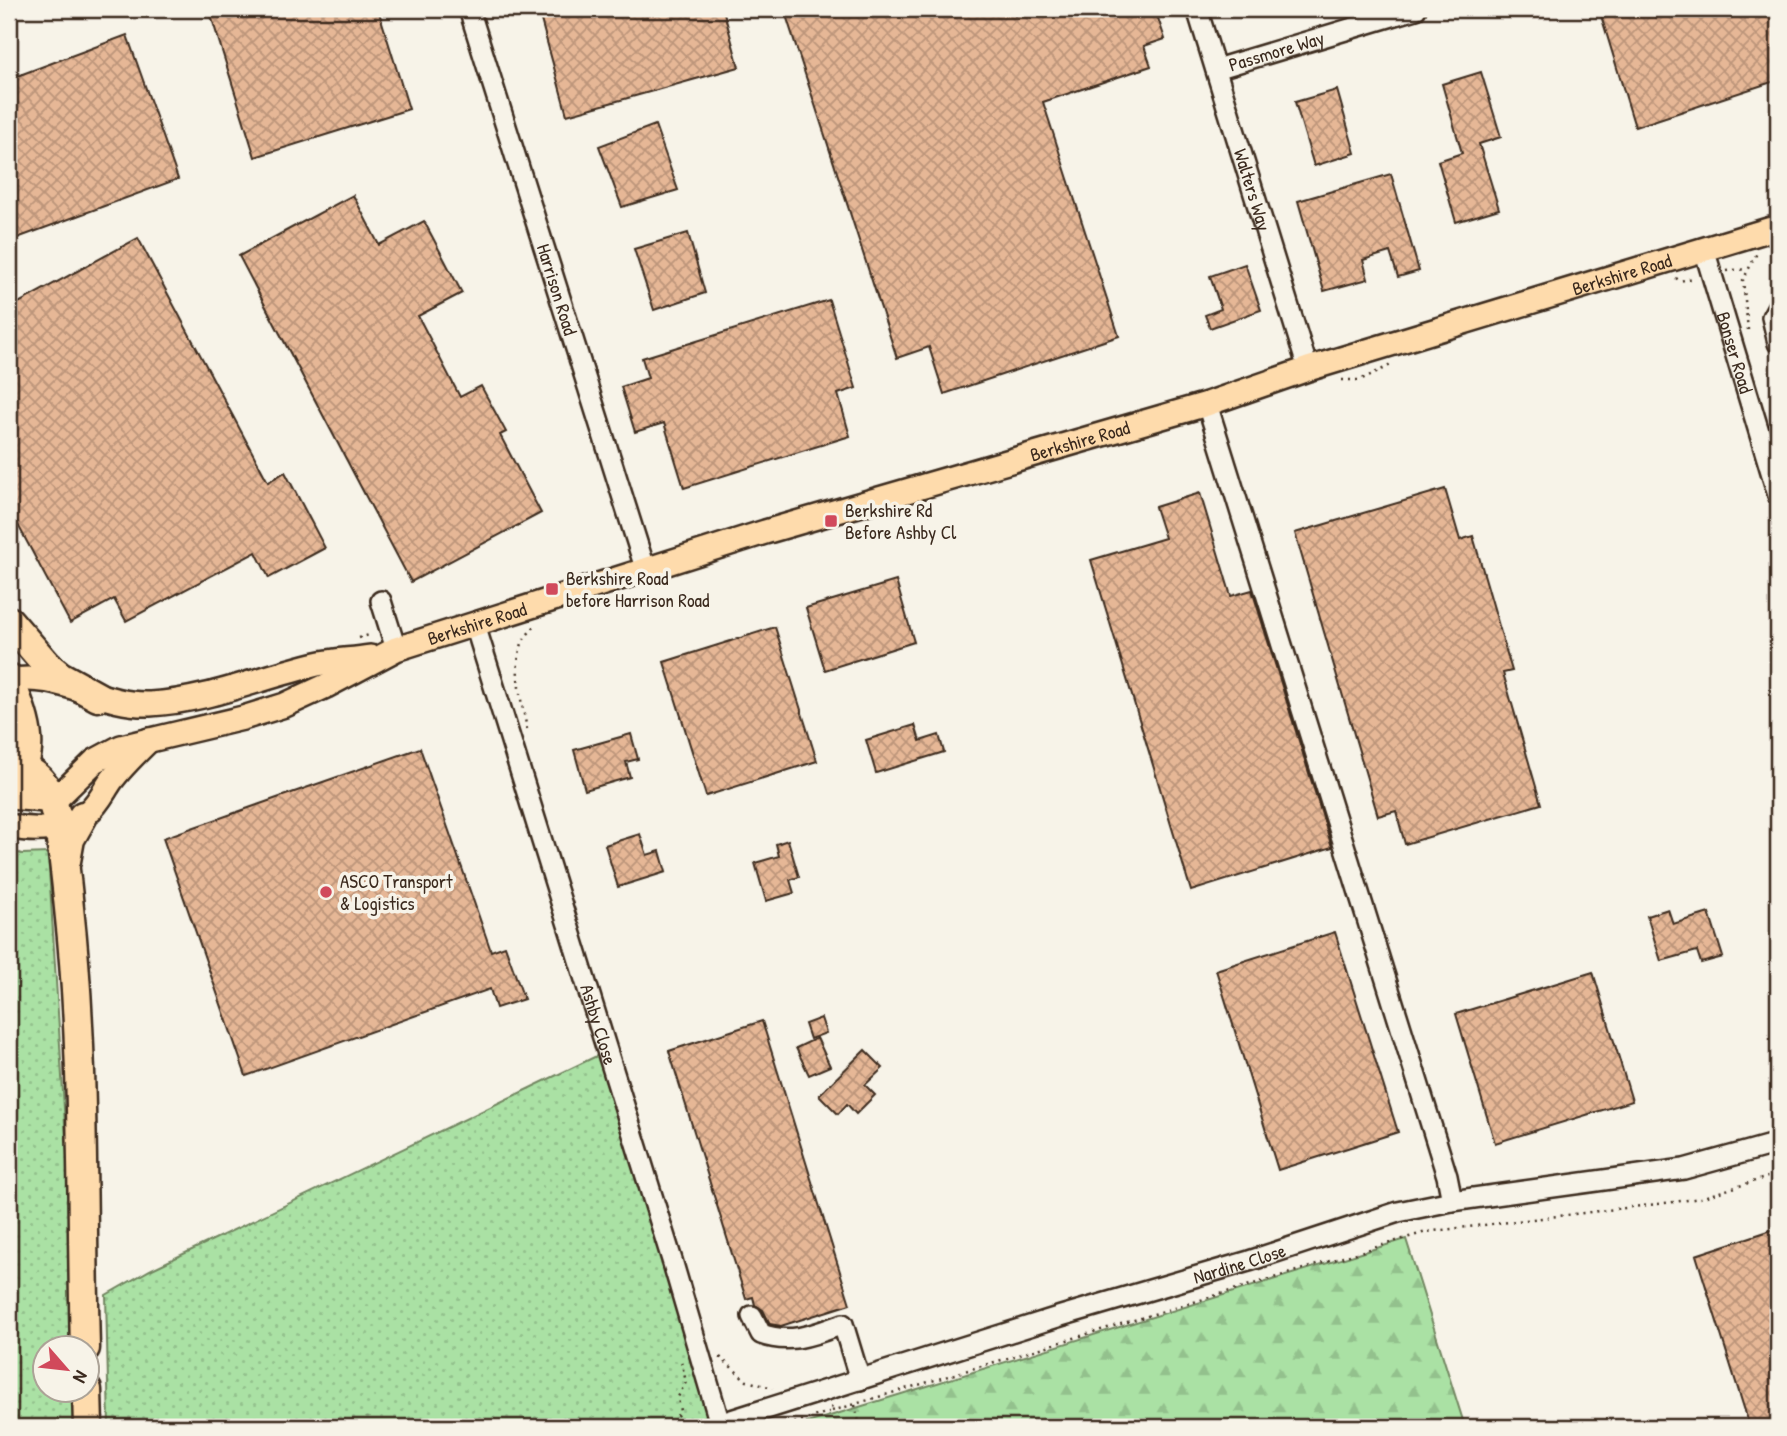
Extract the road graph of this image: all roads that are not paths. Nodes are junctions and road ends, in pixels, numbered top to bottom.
1 (469, 9) edge
2 (1197, 9) edge
3 (1416, 9) edge
4 (1216, 69) junction
5 (1778, 227) edge
6 (1704, 249) junction
7 (1778, 306) edge
8 (1778, 343) edge
9 (1308, 369) junction
10 (1207, 404) junction
11 (1772, 454) edge
12 (1778, 495) edge
13 (646, 571) junction
14 (381, 601) dead end
15 (9, 621) edge
16 (475, 625) junction
17 (390, 652) junction
18 (9, 680) edge
19 (98, 697) junction
20 (149, 740) junction
21 (14, 772) edge
22 (9, 797) edge
23 (51, 799) junction
24 (70, 822) junction
25 (9, 827) edge
26 (1778, 1143) edge
27 (1452, 1201) junction
28 (752, 1316) dead end
29 (85, 1334) edge
30 (860, 1380) junction
31 (87, 1404) edge
32 (715, 1426) edge
33 (88, 1427) edge

1 - 13 street, Harrison Road
2 - 4 street, Walters Way
3 - 4 street, Passmore Way
4 - 9 street, Walters Way
5 - 6 main road, Berkshire Road
6 - 9 main road, Berkshire Road
6 - 11 street, Bonser Road
7 - 8 street
9 - 10 main road, Berkshire Road
10 - 13 main road, Berkshire Road
10 - 27 street
11 - 12 street, Bonser Road
13 - 16 main road, Berkshire Road
14 - 17 street
15 - 19 highway
16 - 17 main road, Berkshire Road
16 - 32 street, Ashby Close
17 - 19 main road, Berkshire Road
17 - 20 main road, Berkshire Road
18 - 19 main road, Berkshire Road
18 - 21 highway
20 - 23 main road, Berkshire Road
20 - 24 main road
21 - 23 highway
22 - 23 main road
23 - 24 highway
24 - 25 main road
24 - 29 highway
26 - 27 street, Nardine Close
27 - 30 street, Nardine Close
28 - 30 street
30 - 32 street, Nardine Close
31 - 33 highway

